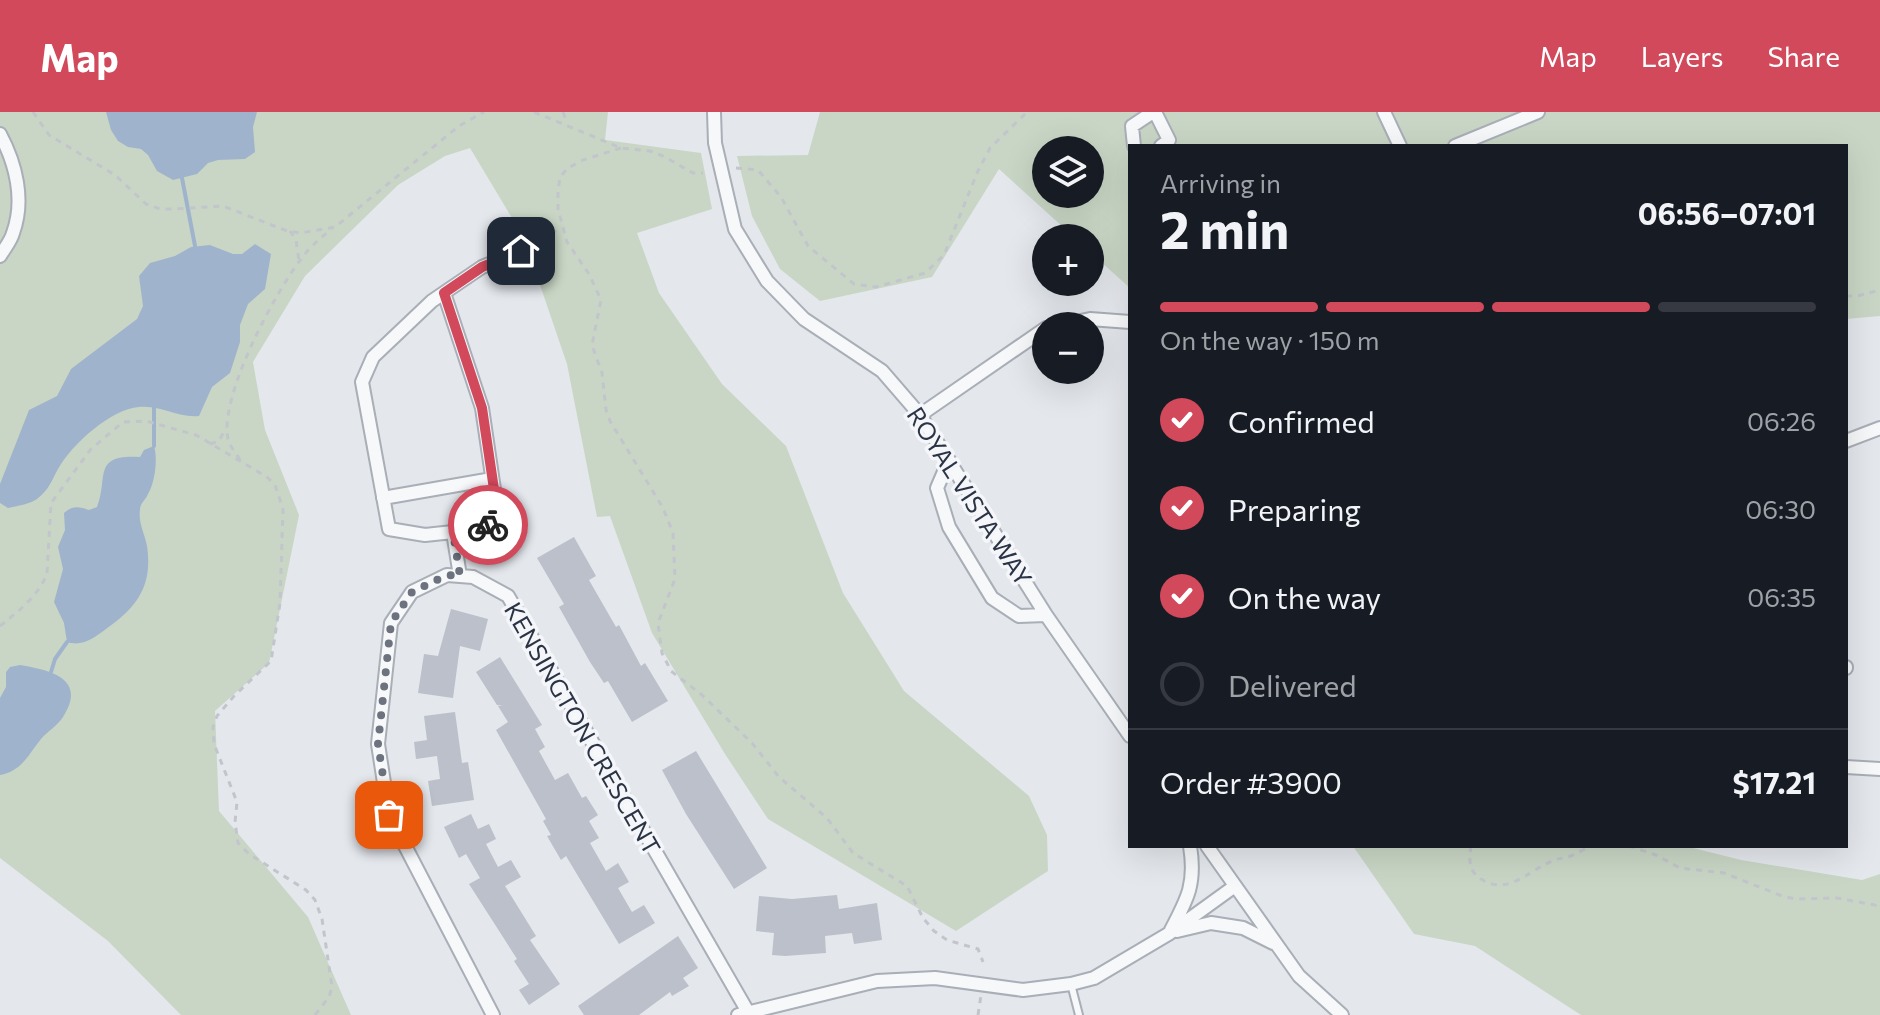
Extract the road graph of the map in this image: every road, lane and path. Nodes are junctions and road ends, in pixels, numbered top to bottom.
1 (33, 112) edge
2 (484, 112) edge
3 (534, 112) edge
4 (563, 112) edge
5 (714, 112) edge
6 (1027, 112) edge
7 (1154, 112) edge
8 (1384, 112) edge
9 (1538, 112) edge
10 (569, 127) junction
11 (0, 134) edge
12 (1134, 144) edge
13 (1164, 144) edge
14 (1399, 144) edge
15 (1460, 144) edge
16 (621, 148) junction
17 (736, 168) dead end
18 (703, 173) dead end
19 (561, 226) junction
20 (335, 227) junction
21 (290, 231) junction
22 (521, 251) joint
23 (0, 256) edge
24 (298, 262) junction
25 (1880, 290) edge
26 (444, 293) junction
27 (1848, 296) edge
28 (1104, 320) edge
29 (1128, 322) edge
30 (1032, 338) edge
31 (920, 415) junction
32 (228, 426) junction
33 (1880, 428) edge
34 (1848, 440) edge
35 (210, 444) junction
36 (949, 460) junction
37 (242, 462) junction
38 (492, 479) junction
39 (383, 498) junction
40 (453, 532) junction
41 (460, 576) junction
42 (1046, 615) junction
43 (0, 626) edge
44 (1128, 733) edge
45 (1848, 767) edge
46 (1880, 769) edge
47 (1190, 848) edge
48 (1208, 848) edge
49 (1471, 848) edge
50 (1587, 848) edge
51 (1635, 848) edge
52 (1235, 886) junction
53 (1880, 906) edge
54 (1170, 933) junction
55 (1276, 945) junction
56 (983, 962) dead end
57 (1071, 984) junction
58 (981, 995) dead end
59 (743, 1013) edge
60 (315, 1015) edge
61 (493, 1015) edge
62 (978, 1015) edge
63 (1079, 1015) edge
64 (1342, 1015) edge

1 - 21 path
2 - 20 path
3 - 10 path
4 - 10 path
5 - 31 street, ROYAL VISTA WAY
6 - 17 path
7 - 12 street
7 - 13 street
8 - 14 street
9 - 15 street
10 - 16 path
11 - 23 street
16 - 18 path
16 - 19 path
19 - 22 path
19 - 56 path
20 - 21 path
20 - 24 path
21 - 24 path
22 - 26 street
24 - 32 path
25 - 27 path
26 - 38 street
26 - 39 street
28 - 29 street
30 - 31 street
31 - 36 street, ROYAL VISTA WAY
32 - 35 path
32 - 37 path
33 - 34 street
35 - 37 path
35 - 43 path
36 - 42 street, ROYAL VISTA WAY
36 - 42 street
37 - 60 path
38 - 39 street
38 - 40 street
39 - 40 street
40 - 41 street
41 - 59 street, KENSINGTON CRESCENT
41 - 61 street
42 - 44 street, ROYAL VISTA WAY
45 - 46 street
47 - 54 street
48 - 52 street
49 - 50 path
51 - 53 path
52 - 54 street
52 - 55 street
54 - 55 street
54 - 57 street
55 - 64 street
57 - 59 street
57 - 63 lane
58 - 62 path

